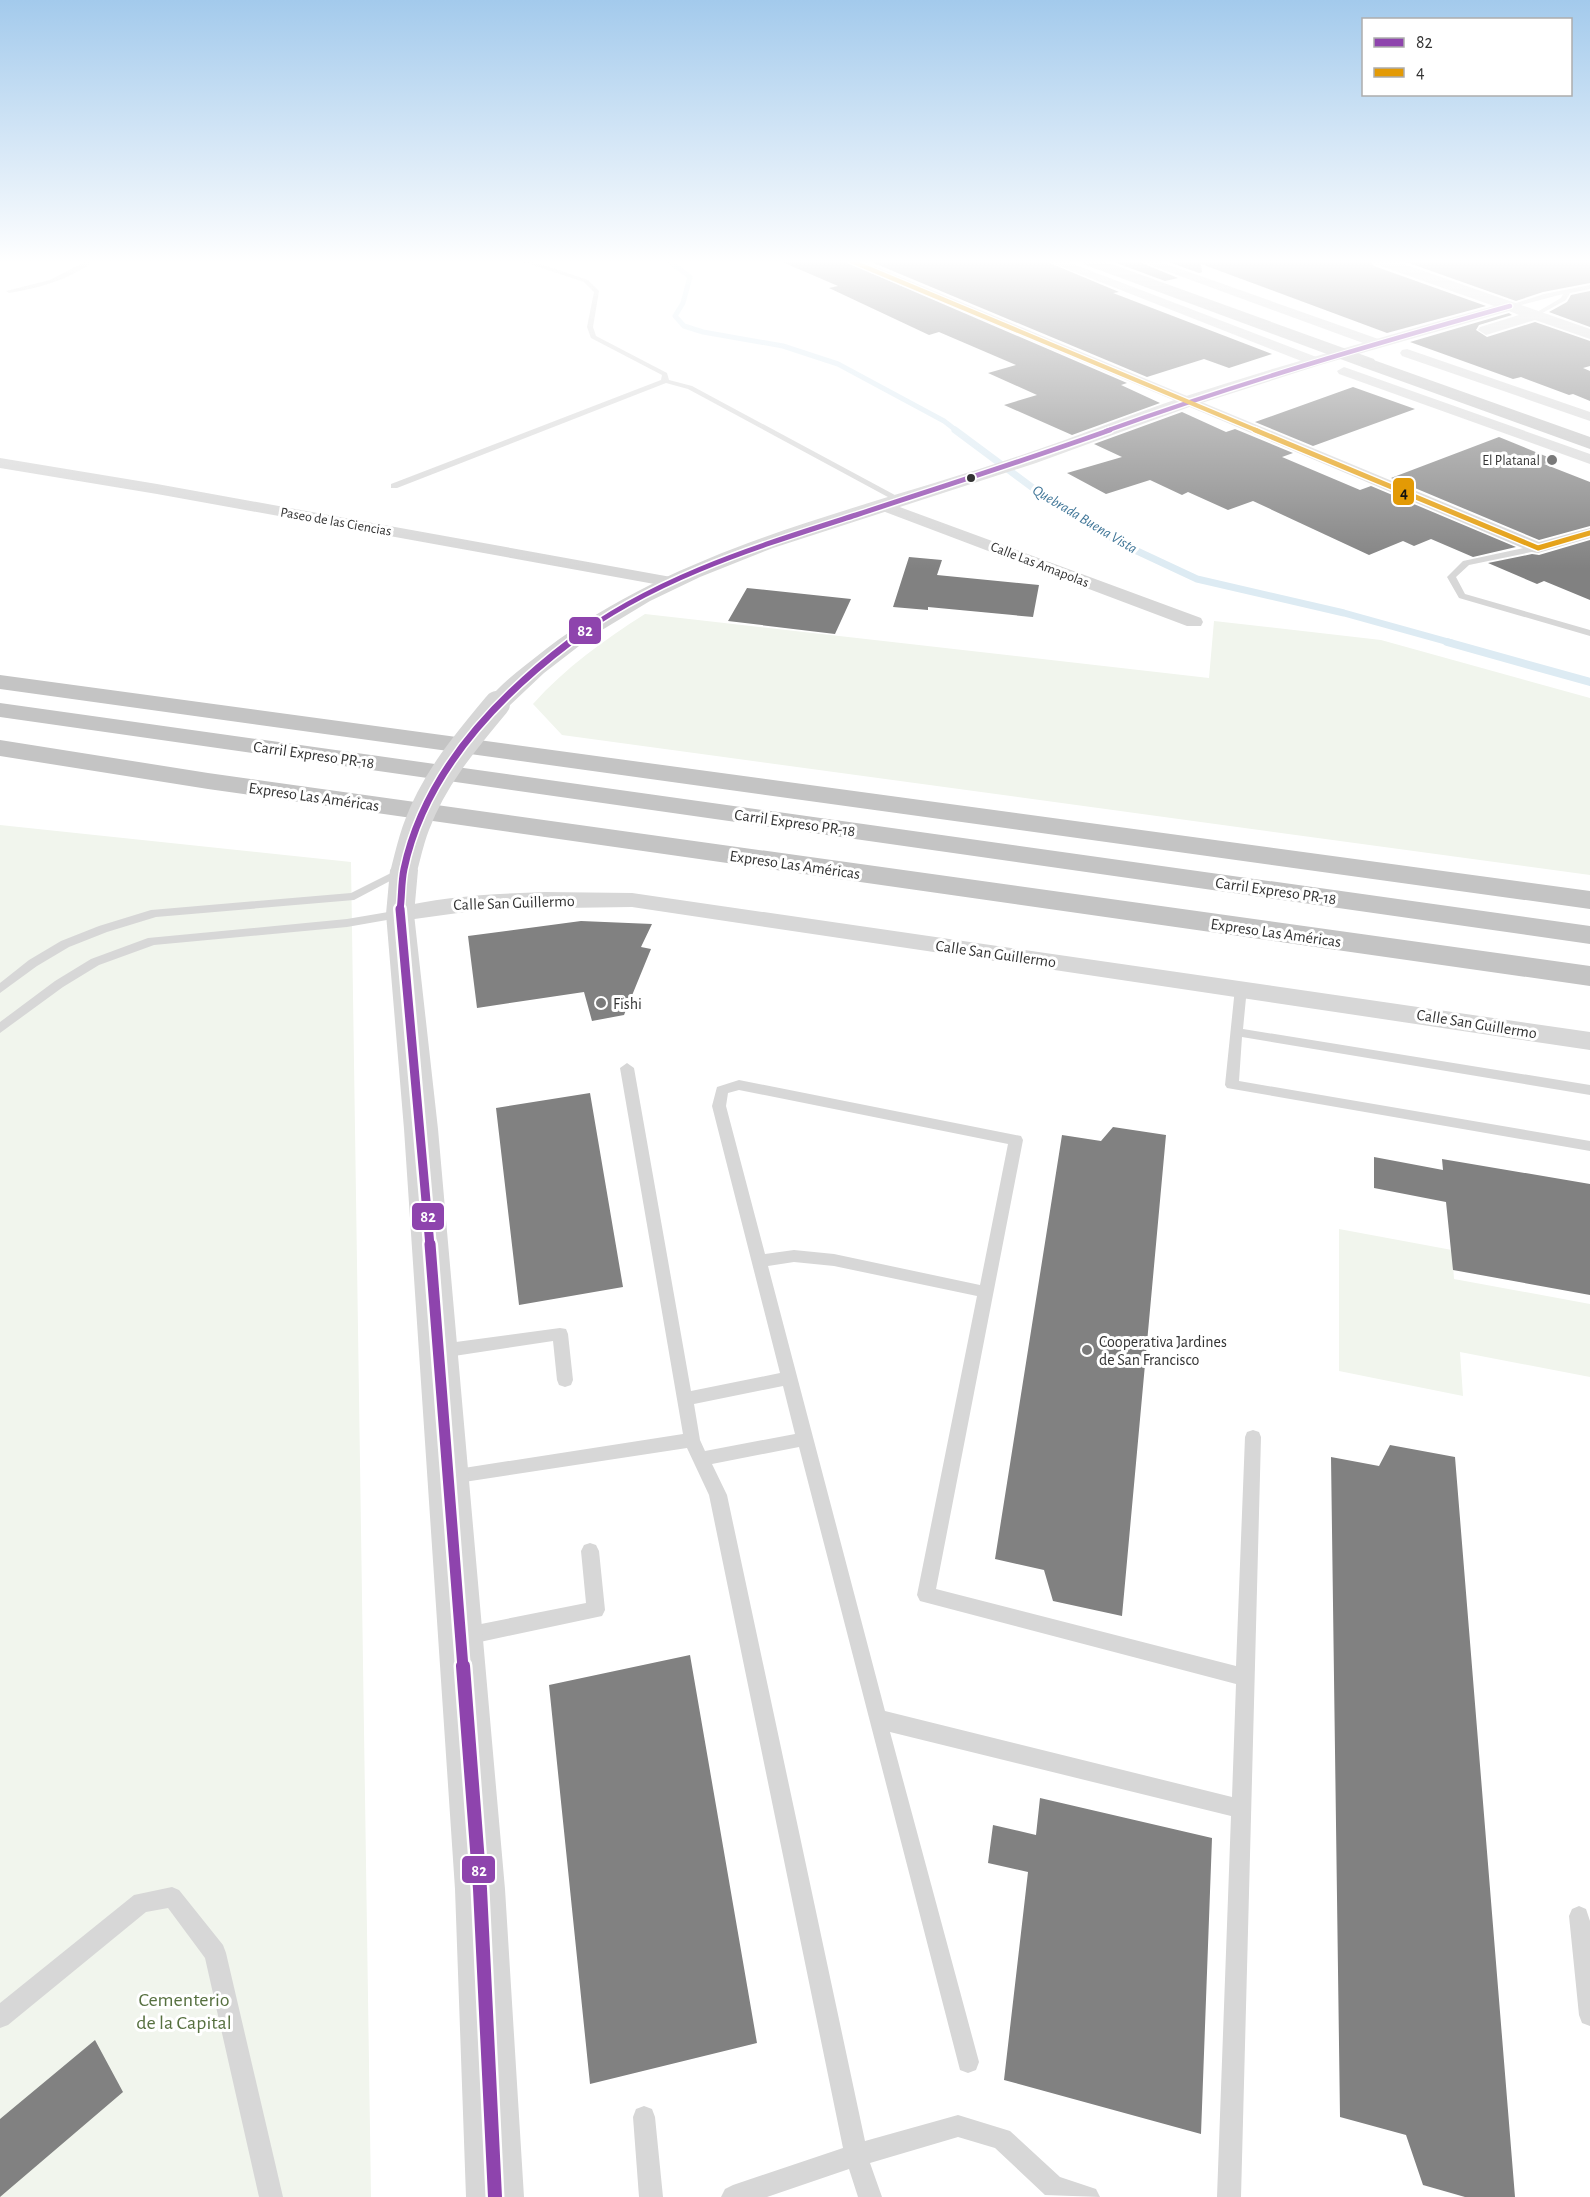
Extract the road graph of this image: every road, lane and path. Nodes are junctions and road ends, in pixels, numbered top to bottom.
1 (645, 364) edge
2 (1095, 364) edge
3 (1306, 364) edge
4 (1347, 364) edge
5 (1379, 364) edge
6 (1382, 364) edge
7 (1385, 364) edge
8 (1437, 364) edge
9 (665, 381) junction
10 (1311, 382) dead end
11 (1186, 402) junction
12 (1236, 406) dead end
13 (1214, 413) junction
14 (1590, 417) edge
15 (1590, 431) edge
16 (1590, 443) edge
17 (1029, 459) junction
18 (1590, 459) edge
19 (0, 463) edge
20 (394, 486) dead end
21 (894, 504) junction
22 (1590, 533) edge
23 (1538, 548) junction
24 (671, 582) junction
25 (1194, 622) dead end
26 (1590, 633) edge
27 (0, 682) edge
28 (0, 710) edge
29 (0, 748) edge
30 (404, 870) junction
31 (1590, 900) edge
32 (400, 914) junction
33 (1590, 935) edge
34 (1590, 976) edge
35 (1241, 988) junction
36 (0, 989) edge
37 (0, 1029) edge
38 (1236, 1032) junction
39 (1590, 1041) edge
40 (627, 1068) dead end
41 (1590, 1090) edge
42 (1590, 1146) edge
43 (759, 1261) junction
44 (986, 1292) junction
45 (440, 1352) junction
46 (789, 1378) junction
47 (566, 1380) dead end
48 (685, 1399) junction
49 (1253, 1437) dead end
50 (804, 1439) junction
51 (692, 1440) junction
52 (701, 1459) junction
53 (449, 1477) junction
54 (590, 1551) dead end
55 (461, 1637) junction
56 (1245, 1677) junction
57 (877, 1719) junction
58 (1241, 1809) junction
59 (1579, 1916) dead end
60 (1590, 2015) edge
61 (0, 2017) edge
62 (968, 2062) dead end
63 (644, 2117) dead end
64 (856, 2155) junction
65 (271, 2197) edge
66 (495, 2197) edge
67 (651, 2197) edge
68 (733, 2197) edge
69 (870, 2197) edge
70 (1088, 2197) edge
71 (1229, 2197) edge

1 - 9 lane
2 - 11 street
3 - 11 street
4 - 10 street
5 - 18 street
6 - 16 highway
7 - 15 highway
8 - 14 street
9 - 20 lane
9 - 21 lane
11 - 13 street
11 - 17 street
12 - 13 street
13 - 17 street
13 - 23 street
17 - 21 street
19 - 24 street, Paseo de las Ciencias
21 - 24 street
21 - 25 street, Calle Las Amapolas
22 - 23 street
23 - 26 lane
24 - 30 street, bridge
27 - 31 highway
28 - 33 highway, Carril Expreso PR-18
29 - 34 highway, Expreso Las Américas
30 - 32 street
30 - 36 lane
32 - 35 street, Calle San Guillermo
32 - 37 lane
32 - 45 street
35 - 38 lane
35 - 39 street, Calle San Guillermo
38 - 41 lane
38 - 42 lane
40 - 48 lane
43 - 44 lane
43 - 44 lane
43 - 46 lane
44 - 56 lane
45 - 47 lane
45 - 53 street
46 - 48 lane
46 - 50 lane
48 - 51 lane
49 - 56 lane
50 - 52 lane
50 - 57 lane
51 - 52 lane
51 - 53 lane
52 - 64 lane
53 - 55 street
54 - 55 lane
55 - 66 street
56 - 58 lane
57 - 58 lane
57 - 62 lane
58 - 71 lane
59 - 60 lane
61 - 65 lane
63 - 67 lane
64 - 68 lane
64 - 69 lane
64 - 70 lane

